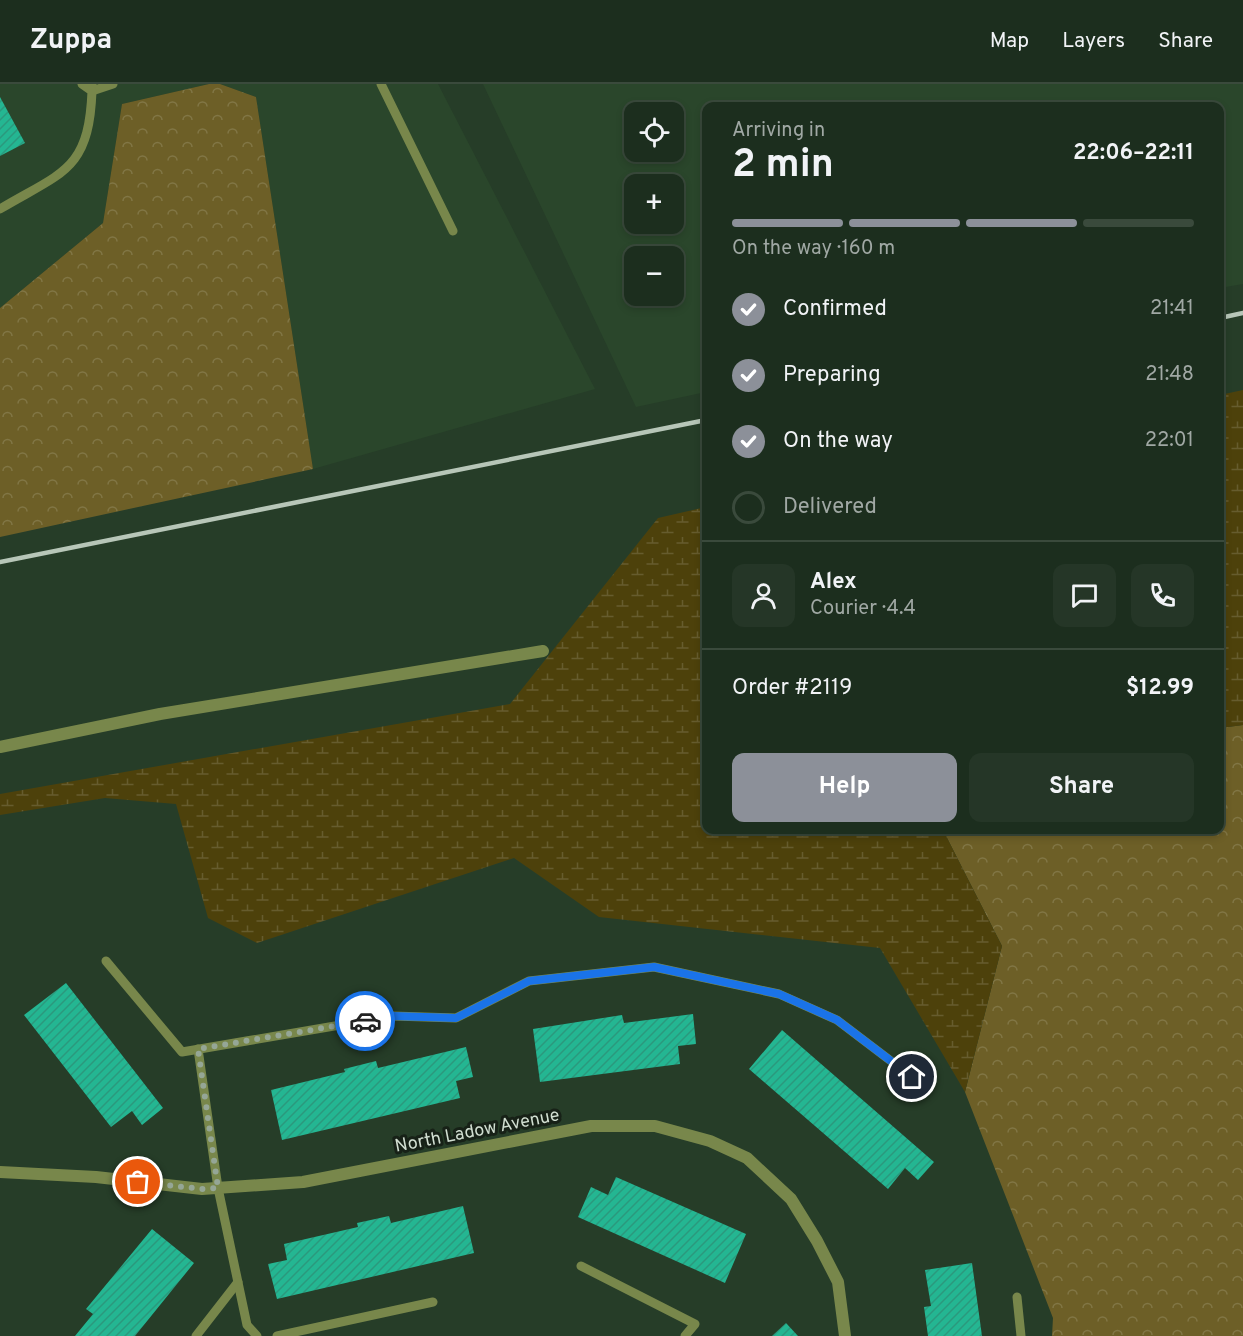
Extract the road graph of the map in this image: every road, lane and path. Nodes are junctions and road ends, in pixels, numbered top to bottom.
1 (82, 84) edge
2 (113, 84) edge
3 (381, 84) edge
4 (92, 87) edge
5 (0, 209) edge
6 (453, 231) dead end
7 (543, 651) dead end
8 (0, 747) edge
9 (106, 961) dead end
10 (198, 1049) junction
11 (912, 1077) dead end
12 (0, 1172) edge
13 (218, 1188) junction
14 (581, 1266) dead end
15 (238, 1282) junction
16 (1017, 1297) dead end
17 (433, 1302) dead end
18 (196, 1336) edge
19 (256, 1336) edge
20 (279, 1336) edge
21 (685, 1336) edge
22 (845, 1336) edge
23 (1021, 1336) edge

1 - 4 lane
2 - 4 lane
3 - 6 lane
4 - 5 lane
7 - 8 street
9 - 10 lane
10 - 11 lane
10 - 13 lane
12 - 13 street, North Ladow Avenue
13 - 15 lane
13 - 22 street, North Ladow Avenue
14 - 21 lane
15 - 18 lane
15 - 19 lane
16 - 23 lane
17 - 20 lane

